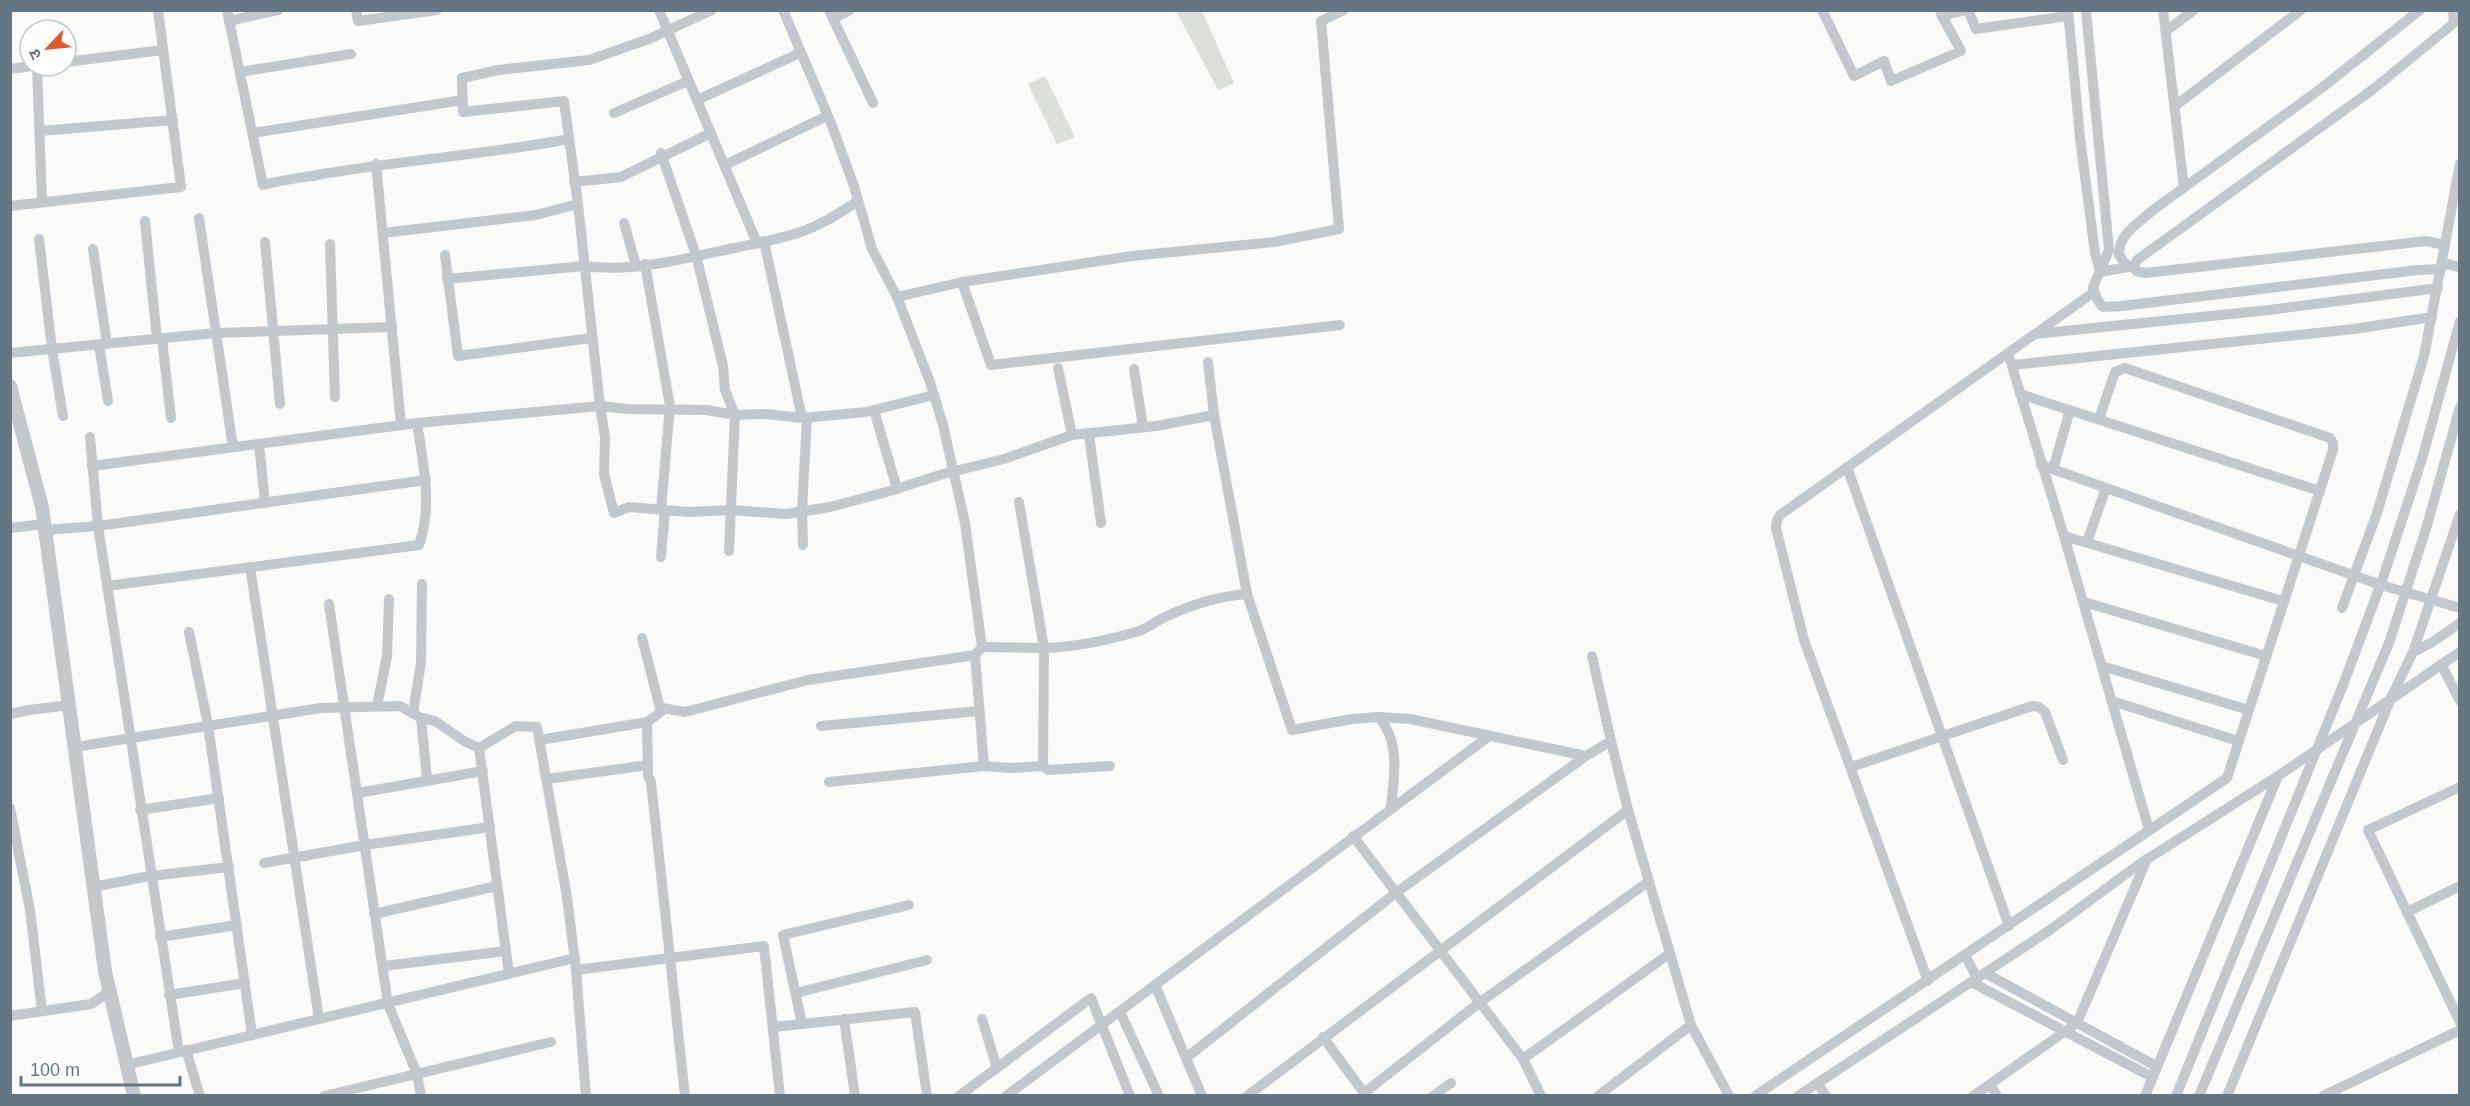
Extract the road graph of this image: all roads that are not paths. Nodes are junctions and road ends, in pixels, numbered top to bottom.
1 (158, 10) edge
2 (278, 10) edge
3 (356, 10) edge
4 (437, 10) edge
5 (659, 10) edge
6 (712, 10) edge
7 (783, 10) edge
8 (850, 10) edge
9 (1344, 10) edge
10 (1822, 10) edge
11 (1967, 10) edge
12 (2086, 10) edge
13 (2163, 10) edge
14 (2194, 10) edge
15 (2301, 10) edge
16 (2420, 10) edge
17 (2453, 10) edge
18 (1941, 13) edge
19 (2068, 13) edge
20 (831, 15) edge
21 (228, 16) edge
22 (2033, 16) edge
23 (668, 31) junction
24 (2166, 32) junction
25 (164, 50) junction
26 (801, 53) junction
27 (351, 54) dead end
28 (78, 61) edge
29 (240, 72) junction
30 (38, 78) edge
31 (688, 81) junction
32 (463, 100) junction
33 (697, 100) junction
34 (873, 103) dead end
35 (2175, 106) junction
36 (614, 113) dead end
37 (827, 116) junction
38 (173, 120) junction
39 (40, 131) junction
40 (252, 133) junction
41 (711, 133) junction
42 (569, 139) junction
43 (662, 155) junction
44 (376, 164) junction
45 (2460, 164) edge
46 (725, 165) junction
47 (574, 182) junction
48 (2184, 188) junction
49 (858, 201) junction
50 (42, 202) junction
51 (578, 204) junction
52 (10, 206) edge
53 (199, 218) dead end
54 (145, 222) dead end
55 (624, 222) dead end
56 (383, 233) junction
57 (39, 239) dead end
58 (265, 242) dead end
59 (761, 242) junction
60 (330, 244) dead end
61 (2445, 245) junction
62 (93, 249) dead end
63 (445, 255) dead end
64 (696, 255) junction
65 (641, 265) junction
66 (584, 266) junction
67 (2442, 266) junction
68 (2131, 267) junction
69 (2460, 267) edge
70 (2100, 272) junction
71 (447, 279) junction
72 (962, 282) junction
73 (2438, 288) junction
74 (2094, 292) junction
75 (897, 297) junction
76 (2432, 317) junction
77 (2460, 321) edge
78 (1340, 326) dead end
79 (392, 327) junction
80 (333, 328) junction
81 (272, 331) junction
82 (216, 333) junction
83 (2035, 334) junction
84 (591, 338) junction
85 (160, 339) junction
86 (103, 344) junction
87 (52, 350) junction
88 (2008, 353) junction
89 (10, 354) edge
90 (1208, 362) dead end
91 (2012, 365) junction
92 (1058, 368) dead end
93 (1134, 369) dead end
94 (10, 386) edge
95 (2020, 394) junction
96 (934, 395) junction
97 (335, 397) dead end
98 (108, 401) dead end
99 (280, 404) dead end
100 (600, 406) junction
101 (2460, 407) edge
102 (669, 410) junction
103 (874, 410) junction
104 (2070, 410) junction
105 (735, 415) junction
106 (1214, 415) junction
107 (63, 416) dead end
108 (171, 418) dead end
109 (804, 418) junction
110 (2099, 419) junction
111 (417, 423) junction
112 (15, 424) edge
113 (401, 425) junction
114 (1143, 427) junction
115 (1072, 435) junction
116 (1089, 435) junction
117 (90, 437) dead end
118 (259, 444) junction
119 (233, 447) junction
120 (2041, 465) junction
121 (92, 466) junction
122 (1847, 467) junction
123 (2053, 469) junction
124 (954, 471) junction
125 (426, 480) junction
126 (2106, 488) junction
127 (897, 489) junction
128 (2320, 490) junction
129 (1019, 502) dead end
130 (265, 503) junction
131 (663, 510) junction
132 (731, 510) junction
133 (802, 510) junction
134 (2460, 514) edge
135 (1101, 524) dead end
136 (98, 526) junction
137 (45, 527) junction
138 (10, 528) edge
139 (2064, 536) junction
140 (2087, 542) junction
141 (803, 544) dead end
142 (729, 550) dead end
143 (661, 556) dead end
144 (2298, 556) junction
145 (250, 567) junction
146 (2354, 575) junction
147 (422, 584) dead end
148 (2380, 585) junction
149 (107, 586) junction
150 (2406, 592) junction
151 (1247, 594) junction
152 (389, 599) dead end
153 (2432, 599) junction
154 (2283, 601) junction
155 (2084, 602) junction
156 (329, 604) dead end
157 (2342, 608) dead end
158 (2460, 608) edge
159 (2460, 623) edge
160 (189, 632) dead end
161 (642, 638) dead end
162 (1044, 648) junction
163 (978, 651) junction
164 (2413, 652) junction
165 (2460, 652) edge
166 (1592, 656) dead end
167 (2266, 656) junction
168 (2441, 664) junction
169 (2102, 666) junction
170 (2391, 698) junction
171 (2112, 701) junction
172 (2460, 701) edge
173 (69, 705) junction
174 (377, 706) junction
175 (346, 707) junction
176 (662, 708) junction
177 (2249, 710) junction
178 (979, 711) junction
179 (10, 714) edge
180 (417, 715) junction
181 (271, 716) junction
182 (1379, 717) junction
183 (647, 722) junction
184 (2353, 724) junction
185 (208, 725) junction
186 (821, 726) dead end
187 (1488, 737) junction
188 (1942, 737) junction
189 (130, 739) junction
190 (540, 740) junction
191 (1611, 741) junction
192 (2238, 741) junction
193 (75, 747) junction
194 (479, 748) junction
195 (2317, 749) junction
196 (1586, 756) junction
197 (2063, 760) dead end
198 (648, 765) junction
199 (984, 766) junction
200 (1043, 766) junction
201 (1110, 766) dead end
202 (1851, 767) junction
203 (483, 771) junction
204 (2278, 776) junction
205 (547, 779) junction
206 (427, 780) junction
207 (829, 782) dead end
208 (2460, 787) edge
209 (358, 793) junction
210 (219, 798) junction
211 (10, 808) edge
212 (1390, 808) junction
213 (141, 810) junction
214 (1628, 810) junction
215 (490, 827) junction
216 (2149, 830) junction
217 (1353, 836) junction
218 (365, 845) junction
219 (295, 858) junction
220 (2148, 859) junction
221 (264, 863) dead end
222 (229, 867) junction
223 (150, 876) junction
224 (1648, 882) junction
225 (2460, 885) edge
226 (497, 886) junction
227 (93, 887) junction
228 (1396, 892) junction
229 (909, 905) dead end
230 (2407, 912) junction
231 (374, 914) junction
232 (237, 925) junction
233 (2008, 926) junction
234 (160, 937) junction
235 (1440, 950) junction
236 (506, 951) junction
237 (1669, 954) junction
238 (1965, 955) junction
239 (670, 957) junction
240 (574, 958) junction
241 (927, 960) dead end
242 (384, 966) junction
243 (576, 970) junction
244 (509, 974) junction
245 (1978, 978) junction
246 (1928, 981) junction
247 (245, 982) junction
248 (1155, 985) junction
249 (109, 992) junction
250 (796, 993) junction
251 (169, 995) junction
252 (1479, 1003) junction
253 (388, 1004) junction
254 (42, 1011) junction
255 (1120, 1012) junction
256 (10, 1016) edge
257 (319, 1019) junction
258 (844, 1019) junction
259 (982, 1019) dead end
260 (2460, 1022) edge
261 (2077, 1023) junction
262 (802, 1024) junction
263 (1103, 1025) junction
264 (1691, 1025) junction
265 (773, 1027) junction
266 (2460, 1030) edge
267 (2067, 1032) junction
268 (252, 1035) junction
269 (1323, 1037) junction
270 (551, 1042) dead end
271 (182, 1051) junction
272 (1186, 1058) junction
273 (1523, 1059) junction
274 (126, 1065) junction
275 (996, 1068) junction
276 (2154, 1072) junction
277 (417, 1074) junction
278 (1451, 1083) dead end
279 (1817, 1083) junction
280 (1990, 1084) junction
281 (1365, 1094) edge
282 (134, 1095) edge
283 (200, 1095) edge
284 (324, 1095) edge
285 (421, 1095) edge
286 (586, 1095) edge
287 (686, 1095) edge
288 (780, 1095) edge
289 (855, 1095) edge
290 (927, 1095) edge
291 (959, 1095) edge
292 (1006, 1095) edge
293 (1130, 1095) edge
294 (1159, 1095) edge
295 (1202, 1095) edge
296 (1247, 1095) edge
297 (1433, 1095) edge
298 (1539, 1095) edge
299 (1598, 1095) edge
300 (1729, 1095) edge
301 (1755, 1095) edge
302 (1798, 1095) edge
303 (1826, 1095) edge
304 (1973, 1095) edge
305 (1997, 1095) edge
306 (2145, 1095) edge
307 (2176, 1095) edge
308 (2199, 1095) edge
309 (2227, 1095) edge
310 (2323, 1095) edge

1 - 25 street
2 - 21 street
3 - 4 street
5 - 23 street
6 - 23 street
7 - 26 street
8 - 20 street
9 - 72 street
10 - 18 street
11 - 18 street
11 - 22 street
12 - 70 street
13 - 24 street
14 - 24 street
15 - 35 street
16 - 48 street
17 - 68 street
19 - 22 street
19 - 70 street
20 - 34 street
21 - 29 street
23 - 31 street
23 - 32 street
24 - 35 street
25 - 28 street
25 - 38 street
26 - 33 street
26 - 37 street
27 - 29 street
29 - 40 street
30 - 39 street
31 - 33 street
31 - 36 street
32 - 40 street
32 - 42 street
33 - 41 street
35 - 48 street
37 - 46 street
37 - 49 street
38 - 39 street
38 - 50 street
39 - 50 street
40 - 44 street
41 - 43 street
41 - 46 street
42 - 44 street
42 - 47 street
43 - 47 street
43 - 64 street
44 - 56 street
45 - 61 street
46 - 59 street
47 - 51 street
48 - 68 street
49 - 59 street
49 - 75 street
50 - 52 street
51 - 56 street
51 - 66 street
53 - 82 street
54 - 85 street
55 - 65 street
56 - 79 street
57 - 87 street
58 - 81 street
59 - 64 street
59 - 109 street
60 - 80 street
61 - 67 street
61 - 68 street
62 - 86 street
63 - 71 street
64 - 65 street
64 - 105 street
65 - 66 street
65 - 102 street
66 - 71 street
66 - 84 street
67 - 69 street
67 - 73 street
67 - 74 street
68 - 70 street
70 - 74 street
71 - 84 street
72 - 75 street
72 - 78 street
73 - 76 street
73 - 83 street
74 - 83 street
75 - 96 street
76 - 91 street
76 - 146 street
77 - 148 street
79 - 80 street
79 - 113 street
80 - 81 street
80 - 97 street
81 - 82 street
81 - 99 street
82 - 85 street
82 - 119 street
83 - 88 street
84 - 100 street
85 - 86 street
85 - 108 street
86 - 87 street
86 - 98 street
87 - 89 street
87 - 107 street
88 - 91 street
88 - 122 street
90 - 106 street
91 - 95 street
92 - 115 street
93 - 114 street
94 - 112 street
95 - 104 street
95 - 120 street
96 - 103 street
96 - 124 street
100 - 102 street
100 - 111 street
100 - 131 street
101 - 150 street
102 - 105 street
102 - 131 street
103 - 109 street
103 - 127 street
104 - 110 street
104 - 123 street
105 - 109 street
105 - 132 street
106 - 114 street
106 - 151 street
109 - 133 street
110 - 128 street
110 - 128 street
111 - 113 street
111 - 125 street
112 - 137 street
113 - 118 street
114 - 116 street
115 - 116 street
115 - 124 street
116 - 135 street
117 - 121 street
118 - 119 street
118 - 130 street
119 - 121 street
120 - 123 street
120 - 139 street
121 - 136 street
122 - 188 street
122 - 202 street
123 - 126 street
124 - 127 street
124 - 163 street
125 - 130 street
125 - 145 street
126 - 140 street
126 - 144 street
127 - 133 street
128 - 144 street
129 - 162 street
130 - 136 street
131 - 132 street
131 - 143 street
132 - 133 street
132 - 142 street
133 - 141 street
134 - 153 street
136 - 137 street
136 - 149 street
137 - 138 street
137 - 173 street
139 - 140 street
139 - 155 street
140 - 154 street
144 - 146 street
144 - 154 street
145 - 149 street
145 - 181 street
146 - 148 street
146 - 157 street
147 - 180 street
148 - 150 street
148 - 195 street
149 - 189 street
150 - 153 street
150 - 184 street
151 - 162 street
151 - 182 street
152 - 174 street
153 - 158 street
153 - 164 street
154 - 167 street
155 - 167 street
155 - 169 street
156 - 175 street
159 - 164 street
160 - 185 street
161 - 176 street
162 - 163 street
162 - 200 street
163 - 176 street
163 - 178 street
164 - 170 street
165 - 168 street
166 - 191 street
167 - 177 street
168 - 170 street
168 - 172 street
169 - 171 street
169 - 177 street
170 - 184 street
170 - 309 street
171 - 192 street
171 - 216 street
173 - 179 street
173 - 193 street
174 - 175 street
174 - 180 street
175 - 181 street
175 - 209 street
176 - 183 street
177 - 192 street
178 - 186 street
178 - 199 street
180 - 194 street
180 - 206 street
181 - 185 street
181 - 219 street
182 - 187 street
182 - 212 street
183 - 190 street
183 - 198 street
184 - 195 street
184 - 308 street
185 - 189 street
185 - 210 street
187 - 196 street
187 - 212 street
188 - 197 street
188 - 202 street
188 - 233 street
189 - 193 street
189 - 213 street
190 - 194 street
190 - 205 street
191 - 196 street
191 - 214 street
192 - 216 street
193 - 227 street
194 - 203 street
195 - 204 street
195 - 307 street
196 - 228 street
198 - 205 street
198 - 239 street
199 - 200 street
199 - 207 street
200 - 201 street
202 - 246 street
203 - 206 street
203 - 215 street
204 - 220 street
204 - 276 street
205 - 240 street
206 - 209 street
208 - 230 street
209 - 218 street
210 - 213 street
210 - 222 street
211 - 254 street
212 - 217 street
213 - 223 street
214 - 224 street
214 - 235 street
215 - 218 street
215 - 226 street
216 - 233 street
217 - 228 street
217 - 248 street
218 - 219 street
218 - 231 street
219 - 221 street
219 - 257 street
220 - 245 street
220 - 261 street
222 - 223 street
222 - 232 street
223 - 227 street
223 - 234 street
224 - 237 street
224 - 252 street
225 - 230 street
226 - 231 street
226 - 236 street
227 - 249 street
228 - 235 street
228 - 272 street
229 - 250 street
230 - 260 street
231 - 242 street
232 - 234 street
232 - 247 street
233 - 238 street
234 - 251 street
235 - 252 street
235 - 269 street
236 - 242 street
236 - 244 street
237 - 264 street
237 - 273 street
238 - 245 street
238 - 246 street
239 - 243 street
239 - 265 street
239 - 287 street
240 - 243 street
240 - 244 street
241 - 250 street
242 - 253 street
243 - 286 street
244 - 253 street
245 - 261 street
245 - 267 street
245 - 279 street
246 - 301 street
247 - 251 street
247 - 268 street
248 - 255 street
248 - 272 street
249 - 254 street
249 - 274 street
250 - 262 street
251 - 271 street
252 - 273 street
252 - 281 street
253 - 257 street
253 - 277 street
254 - 256 street
255 - 263 street
255 - 294 street
257 - 268 street
258 - 262 street
258 - 289 street
258 - 290 street
259 - 275 street
261 - 267 street
261 - 276 street
262 - 265 street
263 - 275 street
263 - 292 street
263 - 293 street
264 - 299 street
264 - 300 street
265 - 288 street
266 - 310 street
267 - 276 street
267 - 280 street
268 - 271 street
269 - 281 street
269 - 296 street
270 - 277 street
271 - 274 street
271 - 283 street
272 - 295 street
273 - 298 street
274 - 282 street
275 - 291 street
276 - 306 street
277 - 284 street
277 - 285 street
278 - 297 street
279 - 302 street
279 - 303 street
280 - 304 street
280 - 305 street

